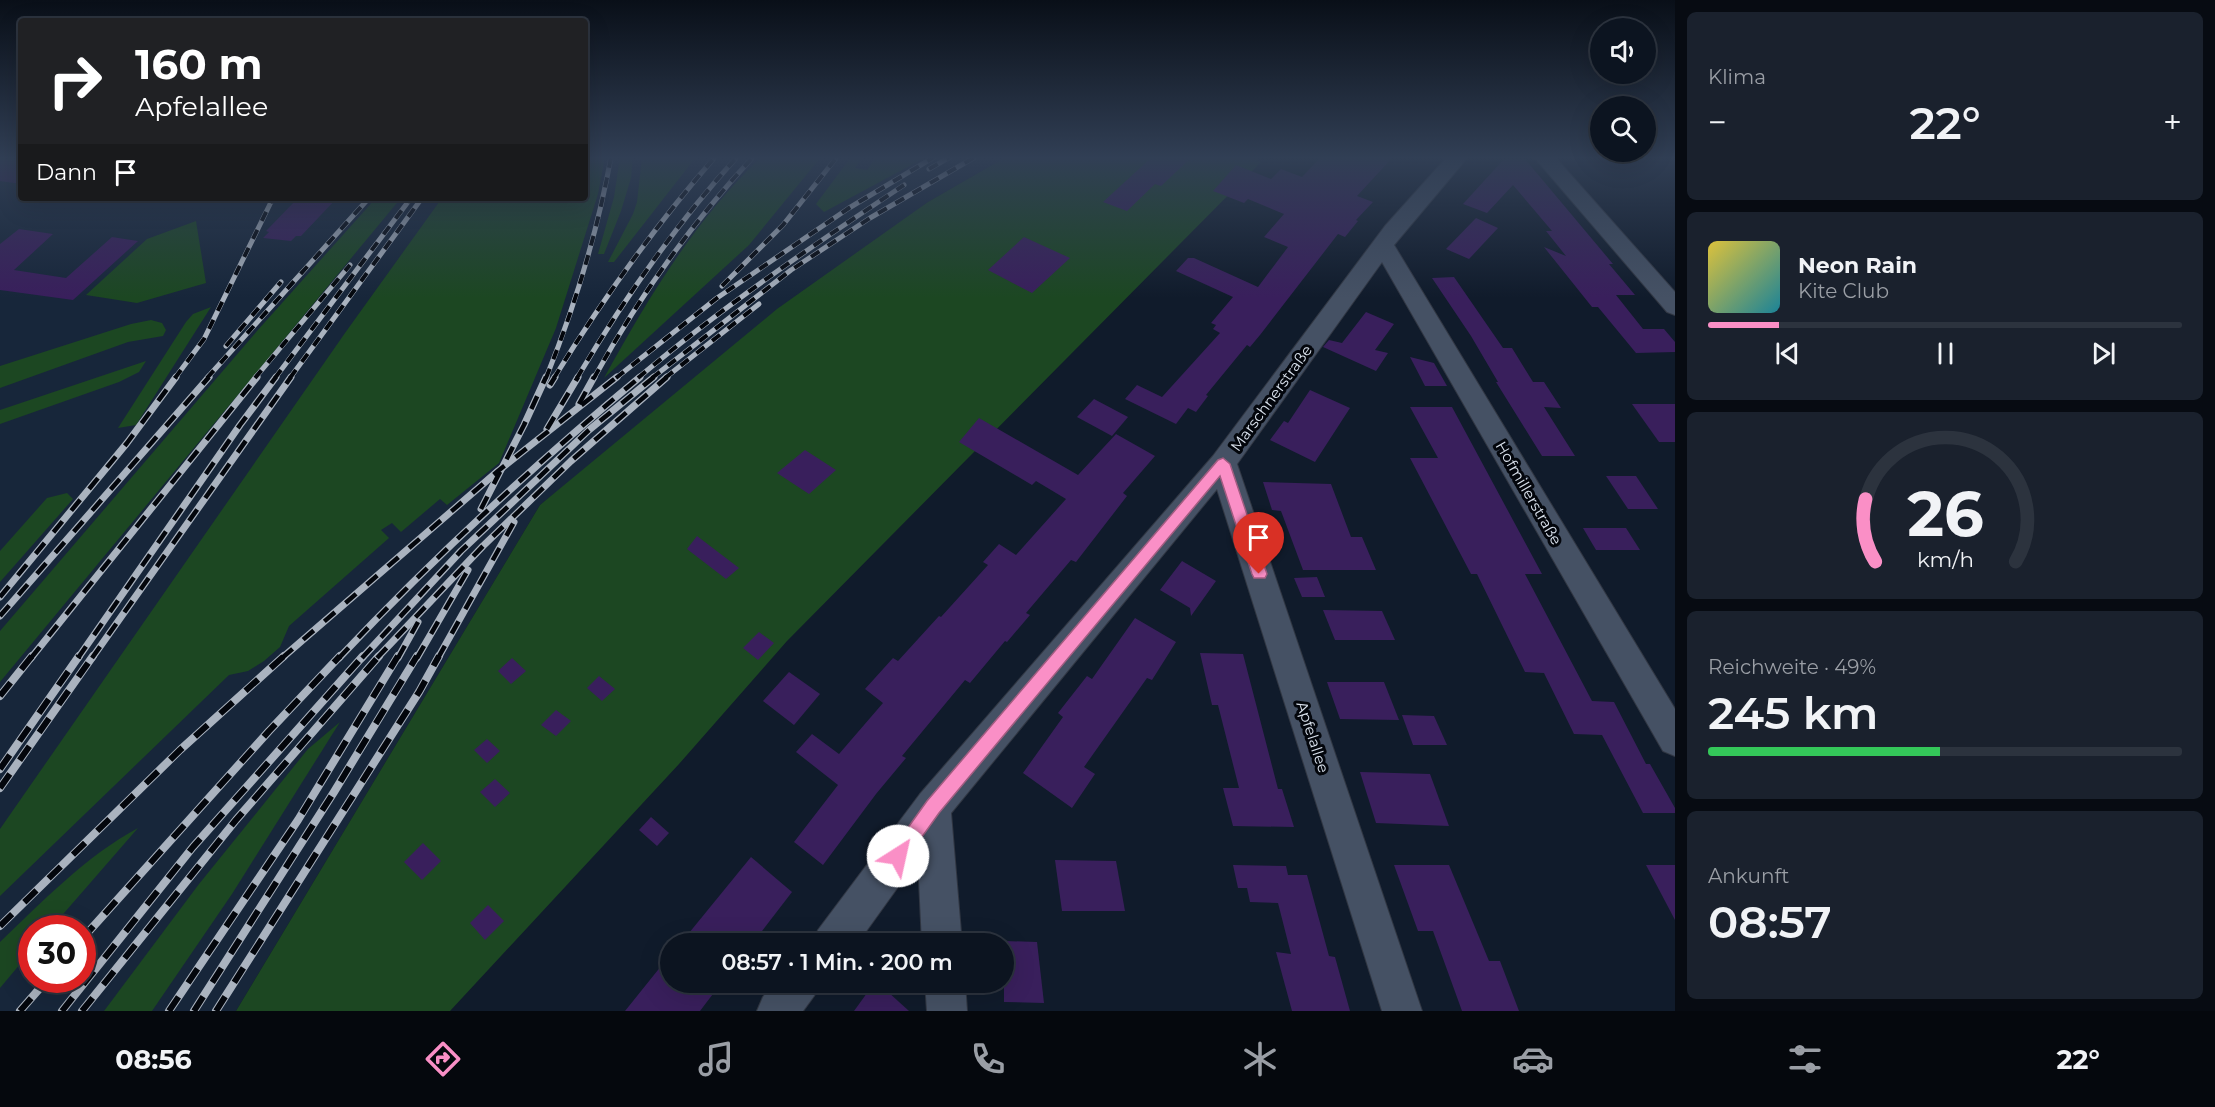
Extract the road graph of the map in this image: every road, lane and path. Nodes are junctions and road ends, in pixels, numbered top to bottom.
1 (1414, 204) edge
2 (1585, 204) edge
3 (1383, 245) junction
4 (1675, 308) edge
5 (1223, 464) junction
6 (1675, 740) edge
7 (933, 807) junction
8 (841, 933) edge
9 (941, 933) edge
10 (791, 993) edge
11 (946, 993) edge
12 (777, 1011) edge
13 (947, 1011) edge
14 (1402, 1011) edge

1 - 3 street, Marschnerstraße
2 - 4 street
3 - 5 street, Marschnerstraße
3 - 6 street, Hofmillerstraße
5 - 7 street, Marschnerstraße
5 - 14 street, Apfelallee
7 - 8 street, Marschnerstraße
7 - 9 street
10 - 12 street
11 - 13 street

